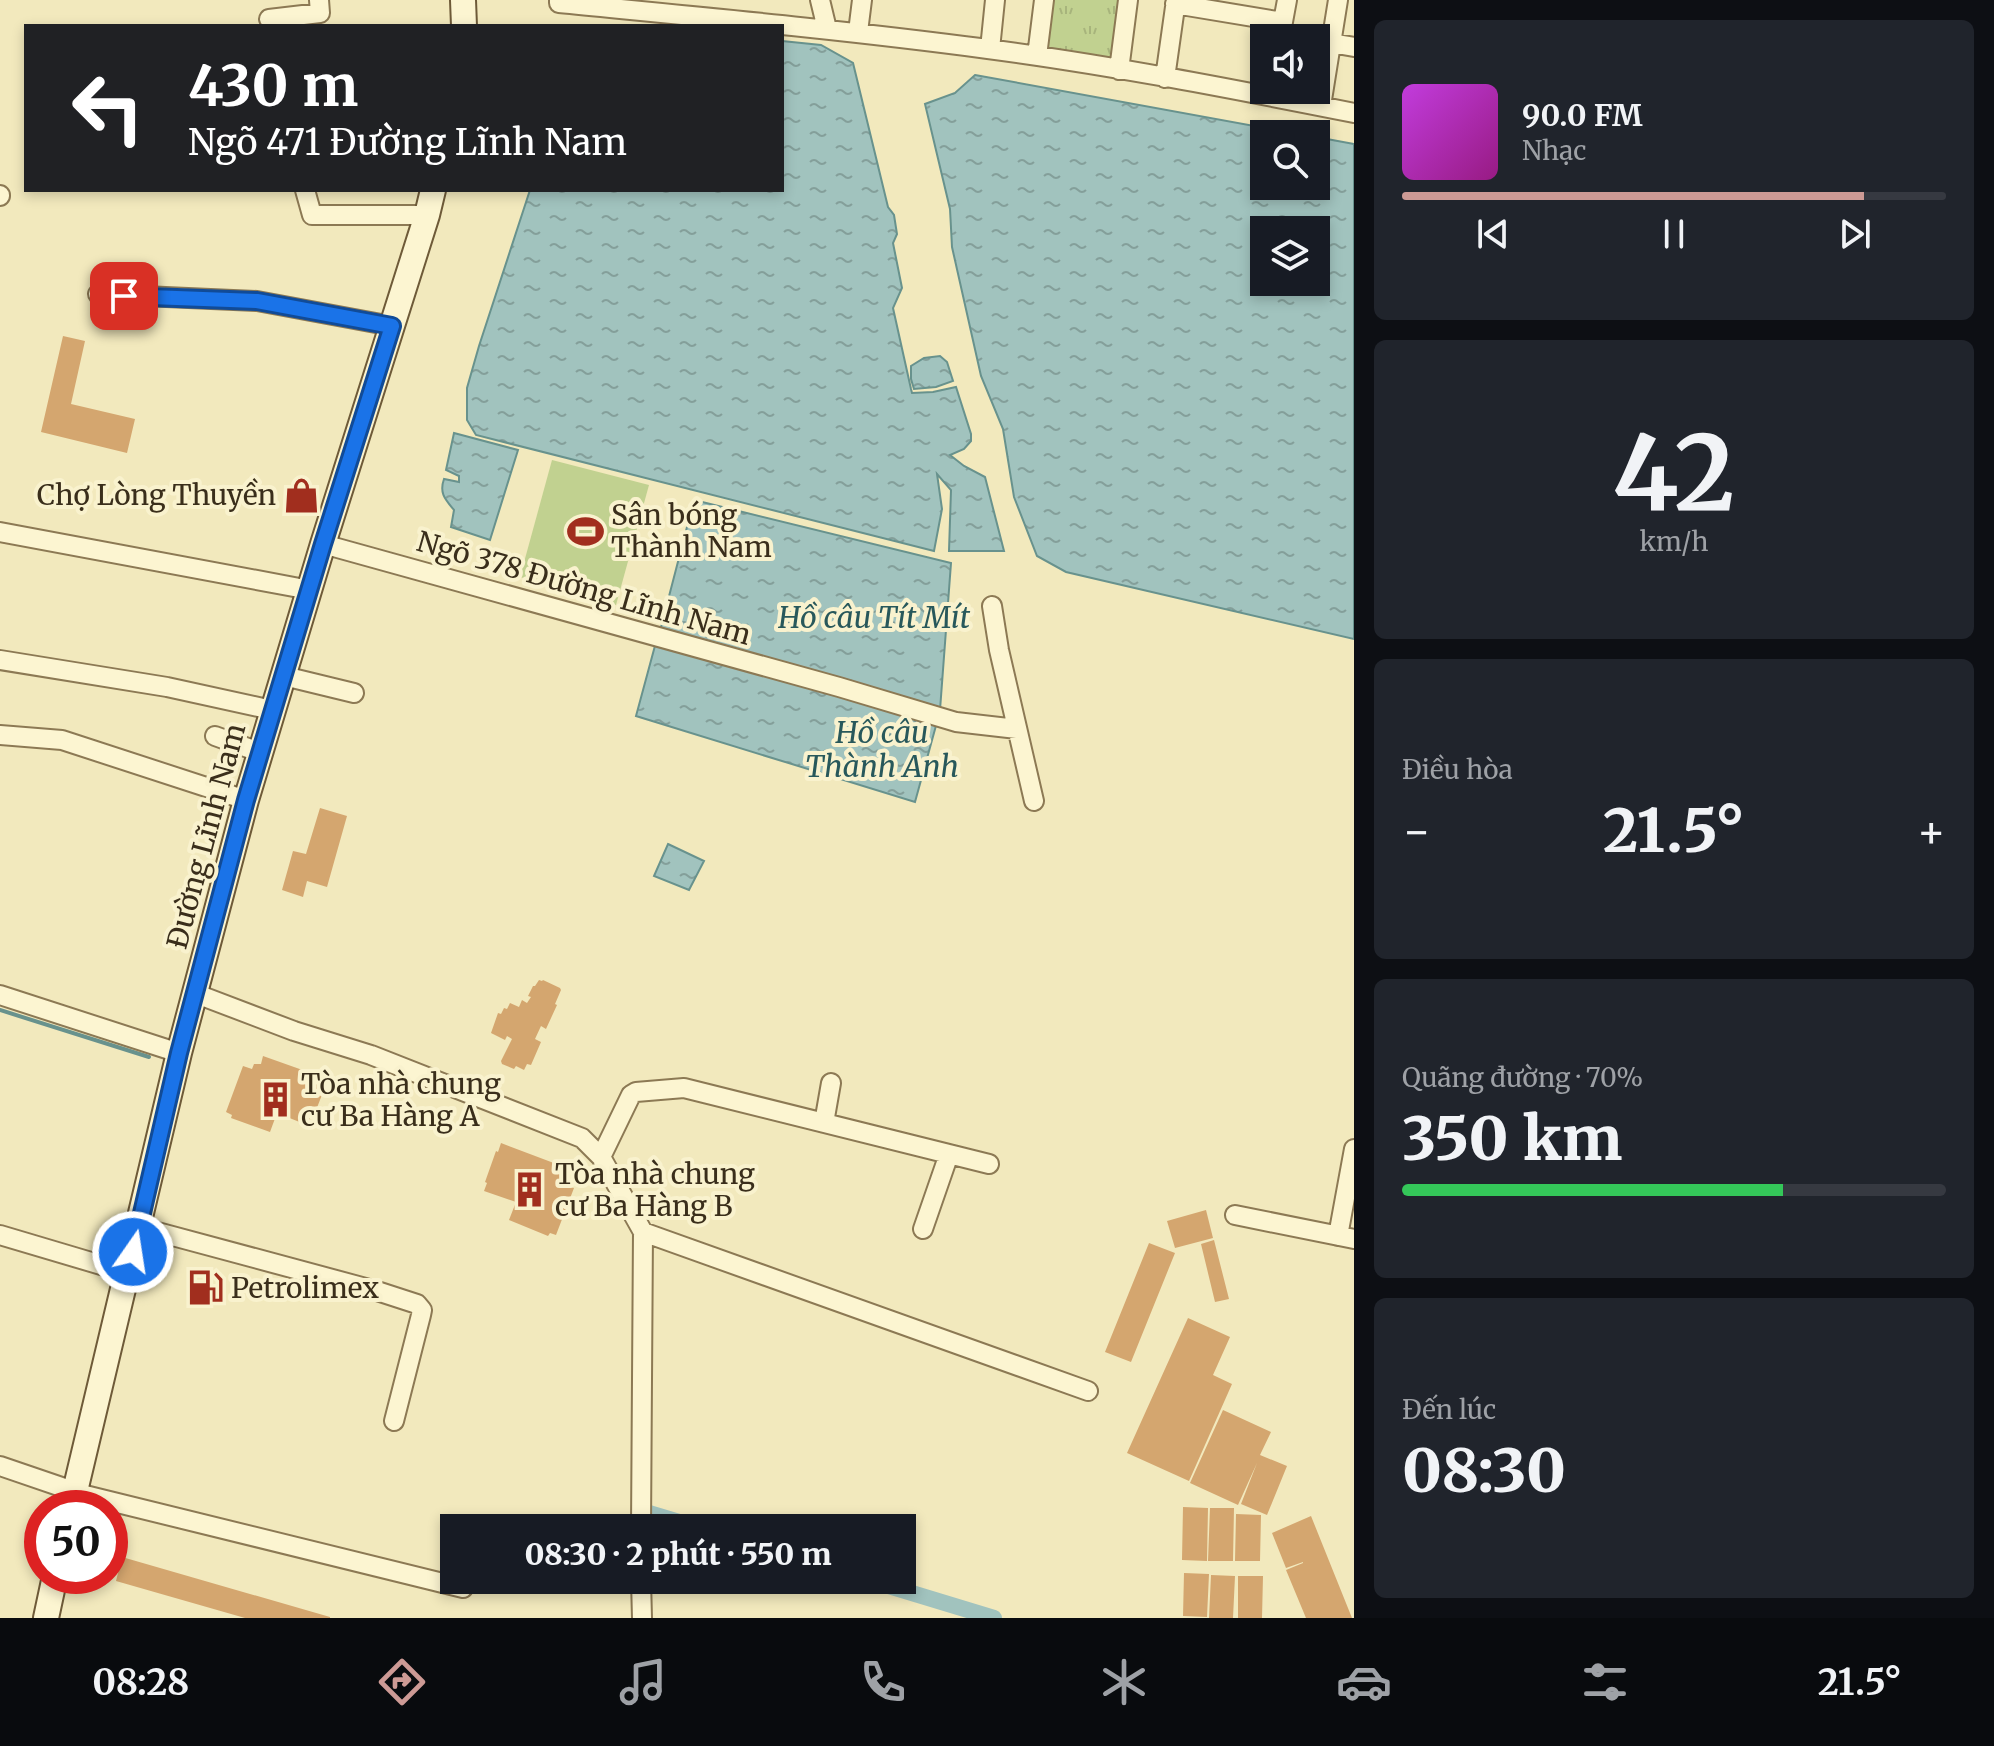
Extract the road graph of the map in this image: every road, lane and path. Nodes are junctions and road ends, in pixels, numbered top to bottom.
1 (264, 0) edge
2 (319, 0) edge
3 (463, 0) edge
4 (559, 0) edge
5 (820, 0) edge
6 (862, 0) edge
7 (995, 0) edge
8 (1044, 0) edge
9 (1128, 0) edge
10 (1287, 0) edge
11 (1338, 0) edge
12 (1176, 2) edge
13 (269, 22) edge
14 (464, 24) edge
15 (775, 24) edge
16 (1259, 24) edge
17 (1283, 24) edge
18 (784, 25) edge
19 (827, 29) junction
20 (858, 32) junction
21 (1331, 43) junction
22 (1354, 47) edge
23 (990, 49) junction
24 (1037, 56) junction
25 (1119, 70) junction
26 (1165, 78) junction
27 (1250, 91) edge
28 (1313, 104) edge
29 (1321, 106) junction
30 (1354, 113) edge
31 (306, 192) edge
32 (433, 192) edge
33 (427, 215) junction
34 (98, 294) dead end
35 (392, 326) junction
36 (0, 532) edge
37 (323, 544) junction
38 (310, 590) junction
39 (992, 606) dead end
40 (0, 660) edge
41 (284, 676) junction
42 (354, 693) dead end
43 (272, 710) junction
44 (1017, 729) junction
45 (0, 735) edge
46 (215, 736) dead end
47 (259, 752) junction
48 (246, 800) junction
49 (1034, 801) dead end
50 (194, 993) junction
51 (0, 995) edge
52 (179, 1053) junction
53 (831, 1083) dead end
54 (824, 1123) junction
55 (1354, 1149) edge
56 (949, 1154) junction
57 (601, 1157) junction
58 (989, 1164) dead end
59 (1235, 1215) dead end
60 (139, 1227) junction
61 (923, 1229) dead end
62 (643, 1232) junction
63 (0, 1235) edge
64 (1346, 1238) edge
65 (128, 1273) junction
66 (1088, 1391) dead end
67 (394, 1421) dead end
68 (0, 1466) edge
69 (52, 1490) edge
70 (75, 1490) edge
71 (128, 1512) edge
72 (641, 1514) edge
73 (440, 1583) edge
74 (51, 1594) edge
75 (641, 1594) edge
76 (46, 1618) edge
77 (642, 1618) edge

1 - 13 street
2 - 13 street
3 - 14 main road
4 - 15 street
5 - 19 street
6 - 20 street
7 - 23 street
8 - 24 street
9 - 25 street
10 - 17 street
11 - 21 street
12 - 16 street
12 - 26 street
18 - 19 street
19 - 20 street
20 - 23 street
21 - 22 street
21 - 29 street
23 - 24 street
24 - 25 street
25 - 26 street
26 - 27 street
28 - 29 street
29 - 30 street
31 - 33 street
32 - 33 main road, Đường Lĩnh Nam
33 - 35 main road, Đường Lĩnh Nam
34 - 35 street
35 - 37 main road, Đường Lĩnh Nam
36 - 38 street
37 - 38 main road, Đường Lĩnh Nam
37 - 44 street, Ngõ 378 Đường Lĩnh Nam
38 - 41 main road, Đường Lĩnh Nam
39 - 44 street
40 - 43 street
41 - 42 street
41 - 43 main road, Đường Lĩnh Nam
43 - 47 main road, Đường Lĩnh Nam
44 - 49 street
45 - 48 street
46 - 47 street
47 - 48 main road, Đường Lĩnh Nam
48 - 50 main road, Đường Lĩnh Nam
50 - 52 main road, Đường Lĩnh Nam
50 - 57 street
51 - 52 street
52 - 60 main road, Đường Lĩnh Nam
53 - 54 street
54 - 56 street
54 - 57 street
55 - 64 street
56 - 58 street
56 - 61 street
57 - 62 street
59 - 64 street
60 - 65 main road, Đường Lĩnh Nam
60 - 67 street
62 - 66 street
62 - 72 street
63 - 65 street
65 - 70 main road, Đường Lĩnh Nam
68 - 69 street
71 - 73 street
74 - 76 main road
75 - 77 street

